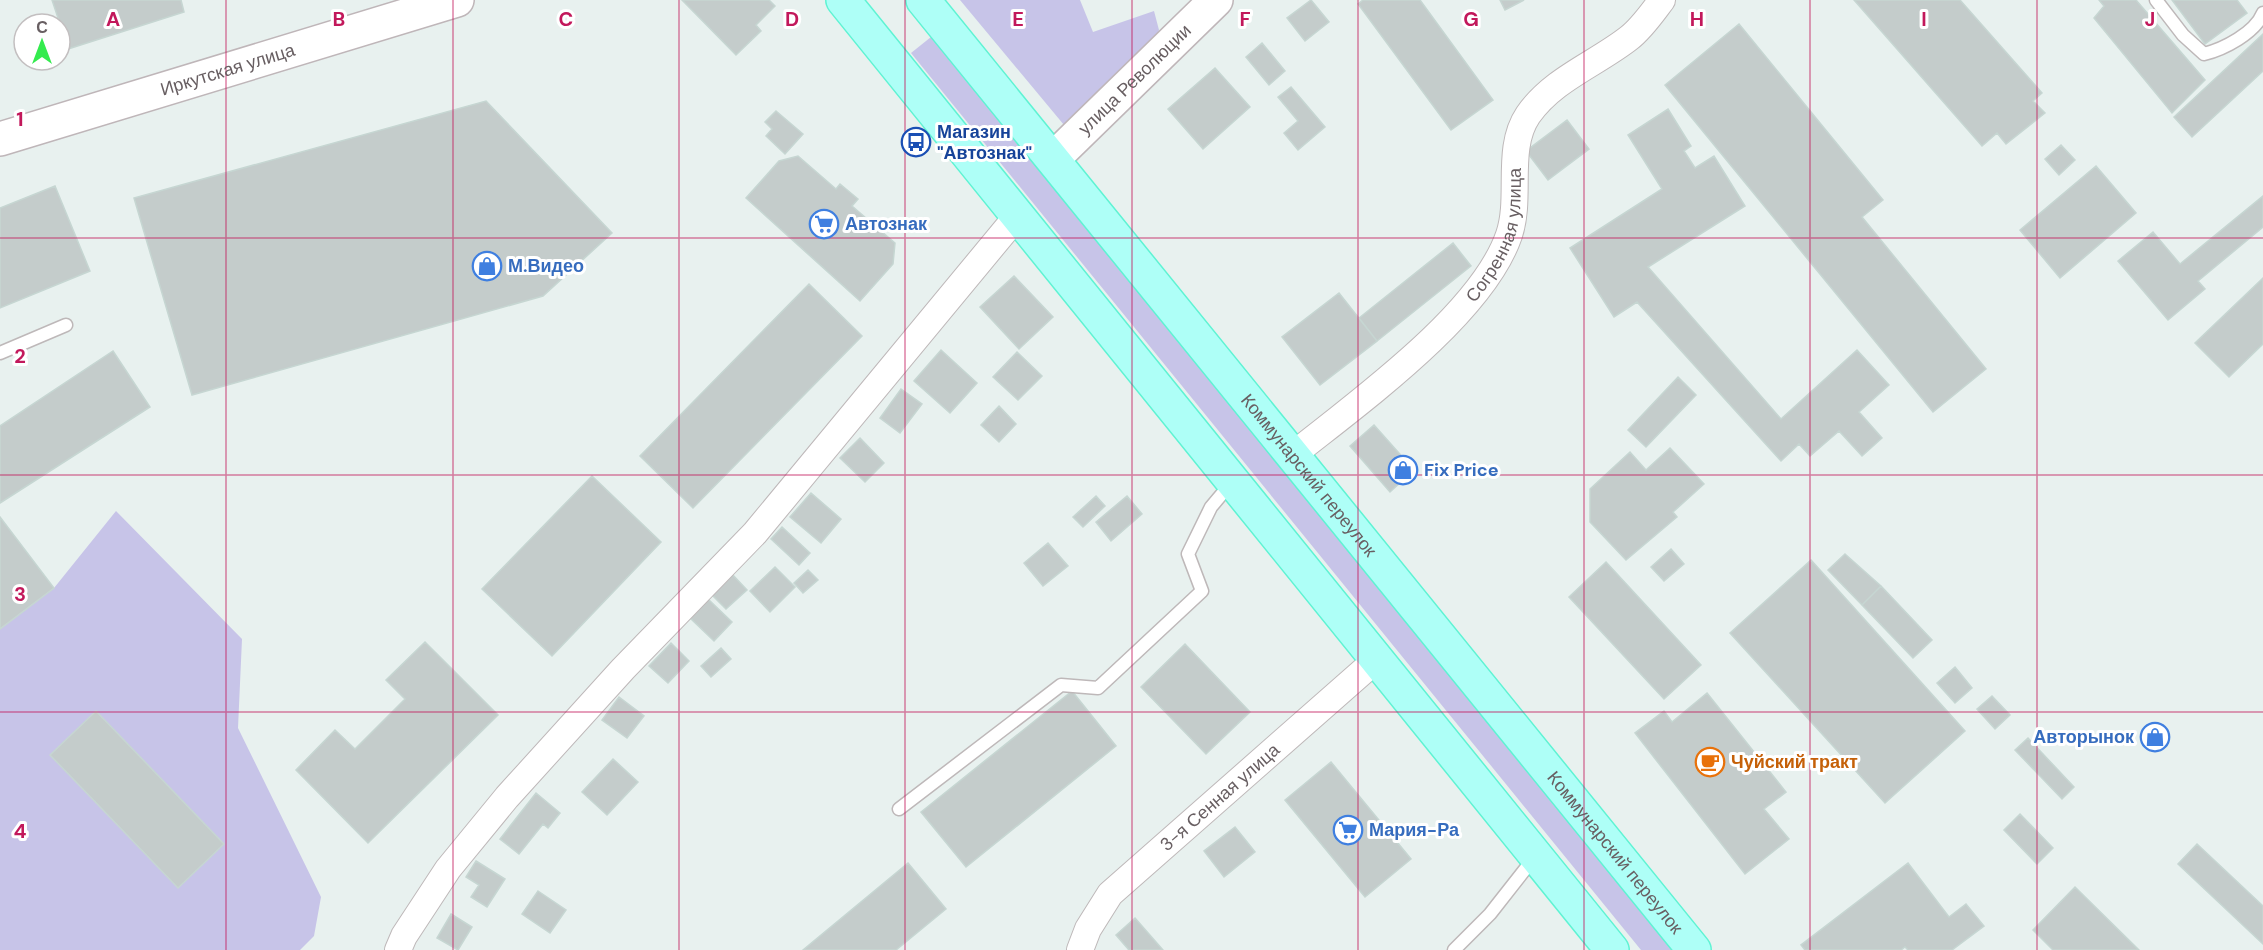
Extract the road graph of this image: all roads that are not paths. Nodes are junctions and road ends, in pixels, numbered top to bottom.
1 (457, 0) edge
2 (843, 0) edge
3 (863, 0) edge
4 (923, 0) edge
5 (1216, 0) edge
6 (1662, 0) edge
7 (2156, 0) edge
8 (2263, 13) edge
9 (871, 33) junction
10 (0, 139) edge
11 (1053, 159) junction
12 (1018, 215) junction
13 (66, 325) dead end
14 (0, 353) edge
15 (1294, 454) junction
16 (1233, 481) junction
17 (1377, 659) junction
18 (900, 809) dead end
19 (1536, 856) junction
20 (398, 950) edge
21 (1080, 950) edge
22 (1455, 950) edge
23 (1612, 950) edge
24 (1694, 950) edge

1 - 10 main road, Иркутская улица
2 - 9 main road
3 - 9 main road
4 - 11 main road, Коммунарский переулок
5 - 11 main road, улица Революции
6 - 15 street, Согренная улица
7 - 8 lane
9 - 12 main road
11 - 15 main road, Коммунарский переулок
12 - 16 main road
12 - 20 street
13 - 14 lane
15 - 24 main road, Коммунарский переулок
16 - 17 main road
16 - 18 lane
17 - 19 main road
17 - 21 street, 3-я Сенная улица
19 - 22 lane
19 - 23 main road

